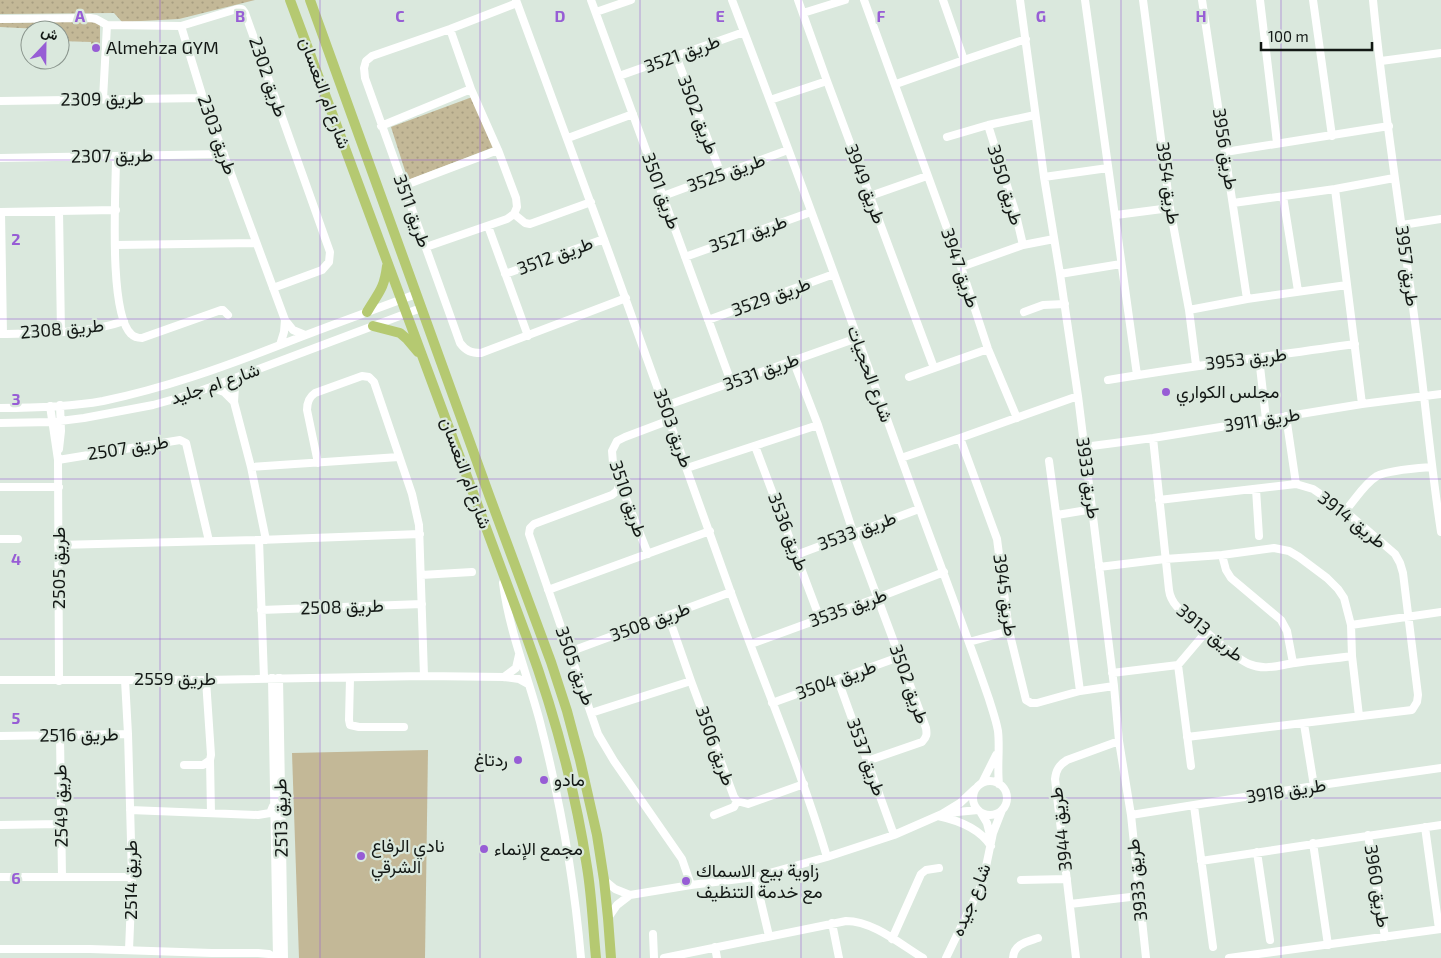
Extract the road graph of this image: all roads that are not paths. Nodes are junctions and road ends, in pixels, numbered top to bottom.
1 (290, 0) edge
2 (591, 0) edge
3 (630, 0) edge
4 (732, 0) edge
5 (798, 0) edge
6 (845, 0) edge
7 (864, 0) edge
8 (943, 0) edge
9 (1020, 0) edge
10 (1085, 0) edge
11 (1143, 0) edge
12 (1202, 0) edge
13 (1260, 0) edge
14 (1313, 0) edge
15 (1373, 0) edge
16 (312, 2) edge
17 (517, 2) edge
18 (596, 12) junction
19 (803, 14) junction
20 (0, 19) edge
21 (107, 25) junction
22 (180, 26) junction
23 (450, 29) junction
24 (744, 32) junction
25 (1026, 39) junction
26 (1441, 53) edge
27 (676, 56) junction
28 (964, 60) junction
29 (1381, 61) junction
30 (619, 76) junction
31 (826, 80) junction
32 (896, 84) junction
33 (472, 89) junction
34 (203, 98) junction
35 (103, 99) junction
36 (770, 100) junction
37 (0, 101) edge
38 (633, 114) junction
39 (1036, 115) junction
40 (382, 126) junction
41 (988, 126) junction
42 (1389, 126) junction
43 (1332, 136) junction
44 (947, 137) dead end
45 (568, 138) junction
46 (1277, 143) junction
47 (498, 150) junction
48 (788, 150) junction
49 (1225, 152) junction
50 (224, 154) junction
51 (116, 156) junction
52 (0, 158) edge
53 (1108, 168) junction
54 (721, 174) junction
55 (927, 176) junction
56 (1044, 176) junction
57 (1394, 178) junction
58 (403, 186) junction
59 (1335, 189) junction
60 (663, 196) junction
61 (870, 196) junction
62 (1283, 196) junction
63 (591, 202) junction
64 (1233, 202) junction
65 (1170, 208) junction
66 (116, 210) junction
67 (0, 212) edge
68 (59, 212) junction
69 (811, 212) junction
70 (514, 214) junction
71 (1116, 215) junction
72 (1441, 219) edge
73 (1402, 225) junction
74 (488, 226) junction
75 (604, 238) junction
76 (1054, 239) junction
77 (256, 242) junction
78 (116, 244) junction
79 (1023, 245) junction
80 (426, 247) junction
81 (685, 257) junction
82 (388, 262) junction
83 (1121, 264) junction
84 (961, 267) junction
85 (505, 274) junction
86 (834, 274) junction
87 (1060, 274) junction
88 (1347, 285) junction
89 (273, 288) junction
90 (1298, 291) junction
91 (416, 294) junction
92 (626, 298) junction
93 (1247, 299) junction
94 (401, 300) junction
95 (1065, 304) junction
96 (421, 308) junction
97 (1188, 310) junction
98 (366, 312) junction
99 (1024, 312) dead end
100 (407, 313) junction
101 (228, 315) dead end
102 (285, 320) junction
103 (708, 320) junction
104 (124, 321) junction
105 (373, 326) junction
106 (61, 332) junction
107 (1, 334) edge
108 (305, 336) junction
109 (528, 336) junction
110 (857, 338) junction
111 (1355, 344) junction
112 (280, 345) junction
113 (988, 349) junction
114 (422, 356) junction
115 (1259, 358) junction
116 (794, 360) junction
117 (1196, 366) junction
118 (934, 368) junction
119 (1138, 375) junction
120 (239, 377) junction
121 (909, 377) dead end
122 (1108, 380) dead end
123 (731, 382) junction
124 (211, 387) junction
125 (1441, 394) edge
126 (1078, 396) junction
127 (1425, 397) junction
128 (234, 402) junction
129 (1362, 404) junction
130 (60, 405) junction
131 (50, 406) junction
132 (665, 406) junction
133 (0, 408) edge
134 (1286, 416) junction
135 (1018, 418) junction
136 (1266, 419) junction
137 (670, 420) junction
138 (61, 421) junction
139 (52, 422) junction
140 (0, 423) edge
141 (818, 425) junction
142 (960, 438) junction
143 (1153, 438) junction
144 (755, 446) junction
145 (1084, 447) junction
146 (399, 457) junction
147 (58, 458) junction
148 (900, 458) junction
149 (1049, 461) dead end
150 (318, 462) junction
151 (251, 467) junction
152 (1431, 467) junction
153 (687, 468) junction
154 (620, 483) junction
155 (1296, 484) junction
156 (0, 487) edge
157 (59, 487) junction
158 (1256, 489) junction
159 (1159, 500) junction
160 (919, 509) junction
161 (1093, 509) junction
162 (1345, 511) junction
163 (1057, 515) junction
164 (710, 531) junction
165 (853, 532) junction
166 (1441, 532) edge
167 (420, 534) junction
168 (1259, 536) dead end
169 (18, 538) dead end
170 (0, 539) edge
171 (262, 540) junction
172 (209, 541) junction
173 (58, 545) junction
174 (648, 554) junction
175 (796, 554) junction
176 (1222, 554) junction
177 (1165, 559) junction
178 (1099, 567) junction
179 (502, 571) junction
180 (472, 572) dead end
181 (944, 572) junction
182 (421, 575) junction
183 (548, 590) junction
184 (731, 592) junction
185 (877, 598) junction
186 (422, 604) junction
187 (262, 610) junction
188 (1441, 612) edge
189 (668, 615) junction
190 (1408, 617) junction
191 (820, 618) junction
192 (1351, 625) junction
193 (1009, 630) junction
194 (1206, 632) junction
195 (969, 642) junction
196 (751, 644) junction
197 (569, 652) junction
198 (519, 653) junction
199 (1352, 656) junction
200 (899, 657) junction
201 (1293, 663) junction
202 (1178, 665) junction
203 (1112, 673) junction
204 (424, 676) junction
205 (504, 677) junction
206 (252, 678) junction
207 (271, 678) junction
208 (290, 678) junction
209 (350, 678) junction
210 (0, 680) edge
211 (125, 680) junction
212 (206, 680) junction
213 (838, 680) junction
214 (59, 681) junction
215 (691, 681) junction
216 (528, 684) junction
217 (1114, 686) junction
218 (1080, 691) junction
219 (275, 694) junction
220 (772, 703) junction
221 (591, 713) junction
222 (1359, 716) junction
223 (1304, 724) junction
224 (404, 727) dead end
225 (128, 734) junction
226 (60, 735) junction
227 (0, 736) edge
228 (1187, 737) junction
229 (1119, 741) junction
230 (998, 750) junction
231 (210, 760) junction
232 (867, 762) junction
233 (184, 765) dead end
234 (1192, 766) dead end
235 (1441, 768) edge
236 (982, 783) junction
237 (804, 784) junction
238 (999, 784) junction
239 (1314, 786) junction
240 (975, 789) junction
241 (737, 801) junction
242 (274, 805) junction
243 (1194, 806) junction
244 (130, 810) junction
245 (1002, 810) junction
246 (980, 811) junction
247 (211, 813) junction
248 (258, 815) junction
249 (714, 815) dead end
250 (940, 815) junction
251 (1131, 815) junction
252 (278, 817) junction
253 (60, 824) junction
254 (0, 825) edge
255 (1441, 825) edge
256 (274, 827) junction
257 (1425, 827) junction
258 (894, 835) junction
259 (1368, 835) junction
260 (991, 843) junction
261 (1313, 844) junction
262 (1257, 852) junction
263 (827, 857) junction
264 (1202, 861) junction
265 (939, 868) dead end
266 (0, 877) edge
267 (62, 877) junction
268 (132, 877) junction
269 (755, 877) junction
270 (1067, 878) junction
271 (604, 880) junction
272 (1021, 880) dead end
273 (691, 885) junction
274 (630, 895) junction
275 (1139, 896) junction
276 (1070, 904) junction
277 (608, 918) junction
278 (832, 923) junction
279 (1440, 929) edge
280 (653, 934) dead end
281 (769, 936) junction
282 (1385, 937) junction
283 (1038, 938) dead end
284 (892, 939) junction
285 (1270, 940) dead end
286 (1328, 945) junction
287 (714, 947) junction
288 (1213, 947) dead end
289 (0, 950) edge
290 (130, 950) junction
291 (24, 954) edge
292 (90, 954) edge
293 (153, 955) edge
294 (212, 956) edge
295 (276, 958) edge
296 (284, 958) edge
297 (581, 958) edge
298 (596, 958) edge
299 (611, 958) edge
300 (654, 958) edge
301 (664, 958) edge
302 (716, 958) edge
303 (839, 958) edge
304 (923, 958) edge
305 (946, 958) edge
306 (1012, 958) edge
307 (1076, 958) edge
308 (1146, 958) edge
309 (1229, 958) edge

1 - 82 main road, شارع ام النعسان
2 - 18 street, طريق 3501
3 - 18 street
4 - 24 street, شارع الحجيات
5 - 19 street, طريق 3949
6 - 19 street
7 - 32 street, طريق 3947
8 - 28 street
9 - 25 street, طريق 3933
10 - 53 street
11 - 65 street, طريق 3954
12 - 49 street, طريق 3956
13 - 46 street
14 - 43 street
15 - 29 street, طريق 3957
16 - 91 main road, شارع ام النعسان
17 - 23 street, طريق 3511
17 - 45 street, طريق 3503
18 - 30 street, طريق 3501
19 - 31 street, طريق 3949
20 - 21 street, طريق 2302
21 - 22 street, طريق 2302
21 - 35 street
22 - 34 street, طريق 2303
22 - 89 street, طريق 2302
23 - 33 street
23 - 40 street, طريق 3511
24 - 27 street, طريق 3521
24 - 36 street, شارع الحجيات
25 - 28 street
25 - 39 street, طريق 3933
26 - 29 street
27 - 30 street, طريق 3521
27 - 54 street, طريق 3502
28 - 32 street
29 - 42 street, طريق 3957
30 - 38 street, طريق 3501
31 - 36 street
31 - 61 street, طريق 3949
32 - 55 street, طريق 3947
33 - 40 street
33 - 47 street
34 - 35 street, طريق 2309
34 - 50 street, طريق 2303
35 - 37 street, طريق 2309
36 - 48 street, شارع الحجيات
38 - 45 street
38 - 60 street, طريق 3501
39 - 41 street, طريق 3950
39 - 56 street, طريق 3933
40 - 58 street, طريق 3511
41 - 44 street, طريق 3950
41 - 79 street, طريق 3950
42 - 43 street
42 - 57 street, طريق 3957
43 - 46 street
45 - 63 street, طريق 3503
46 - 49 street
47 - 58 street
47 - 70 street
48 - 54 street, طريق 3525
48 - 69 street, شارع الحجيات
49 - 64 street, طريق 3956
50 - 51 street, طريق 2307
50 - 77 street, طريق 2303
51 - 52 street, طريق 2307
51 - 66 street
53 - 56 street
53 - 71 street
54 - 60 street, طريق 3525
55 - 61 street
55 - 84 street, طريق 3947
56 - 76 street, طريق 3933
57 - 59 street
57 - 73 street, طريق 3957
58 - 80 street, طريق 3511
59 - 62 street
59 - 88 street
60 - 81 street, طريق 3501
61 - 118 street, طريق 3949
62 - 64 street
62 - 90 street
63 - 70 street
63 - 75 street, طريق 3503
64 - 93 street, طريق 3956
65 - 71 street
65 - 97 street, طريق 3954
66 - 68 street
66 - 78 street
67 - 68 street
67 - 107 street
68 - 106 street
69 - 81 street, طريق 3527
69 - 86 street, شارع الحجيات
70 - 74 street
71 - 83 street
72 - 73 street
73 - 127 street, طريق 3957
74 - 80 street
74 - 85 street, طريق 3512
75 - 85 street, طريق 3512
75 - 92 street, طريق 3503
76 - 79 street, طريق 3950
76 - 87 street, طريق 3933
77 - 78 street
77 - 89 street, طريق 2303
78 - 104 street
79 - 84 street, طريق 3950
80 - 109 street, طريق 3511
81 - 103 street, طريق 3501
82 - 94 main road, شارع ام النعسان
82 - 98 main road
83 - 87 street
83 - 119 street
84 - 113 street, طريق 3947
85 - 109 street, طريق 3512
86 - 103 street, طريق 3529
86 - 110 street, شارع الحجيات
87 - 95 street, طريق 3933
88 - 90 street
88 - 111 street
89 - 102 street, طريق 2303
90 - 93 street
91 - 94 street, شارع ام جليد
91 - 96 main road, شارع ام النعسان
92 - 109 street, طريق 3511
92 - 132 street, طريق 3503
93 - 97 street
94 - 98 street, شارع ام جليد
94 - 100 main road, شارع ام النعسان
95 - 99 street
95 - 126 street, طريق 3933
96 - 100 street, شارع ام جليد
96 - 271 main road, شارع ام النعسان
97 - 117 street, طريق 3954
98 - 108 street, شارع ام جليد
100 - 105 street, شارع ام جليد
100 - 114 main road, شارع ام النعسان
101 - 104 street
102 - 108 street
102 - 112 street
103 - 123 street, طريق 3501
104 - 106 street, طريق 2308
105 - 114 main road
105 - 120 street, شارع ام جليد
106 - 107 street, طريق 2308
108 - 112 street, شارع ام جليد
110 - 116 street, طريق 3531
110 - 148 street, شارع الحجيات
111 - 115 street, طريق 3953
111 - 129 street
112 - 130 street, شارع ام جليد
113 - 118 street
113 - 135 street, طريق 3947
114 - 179 main road, شارع ام النعسان
115 - 117 street, طريق 3953
115 - 136 street
116 - 123 street, طريق 3531
116 - 141 street
117 - 119 street, طريق 3953
118 - 121 street
119 - 122 street, طريق 3953
120 - 124 street, شارع ام جليد
120 - 128 street
123 - 132 street, طريق 3531
124 - 128 street
124 - 138 street, شارع ام جليد
125 - 127 street, طريق 3911
126 - 135 street
126 - 145 street, طريق 3933
127 - 129 street, طريق 3911
127 - 152 street, طريق 3957
128 - 151 street
129 - 134 street, طريق 3911
130 - 131 street, شارع ام جليد
130 - 138 street, طريق 2505
131 - 133 street, شارع ام جليد
131 - 139 street, طريق 2505
132 - 137 street, طريق 3503
134 - 136 street, طريق 3911
134 - 155 street
135 - 142 street
136 - 143 street, طريق 3911
137 - 153 street, طريق 3503
137 - 154 street, طريق 3510
138 - 139 street, شارع ام جليد
138 - 147 street, طريق 2505
139 - 140 street, شارع ام جليد
139 - 147 street, طريق 2505
141 - 144 street
141 - 165 street
142 - 148 street
142 - 193 street, طريق 3945
143 - 145 street, طريق 3911
143 - 159 street, طريق 3913
144 - 153 street
144 - 175 street, طريق 3536
145 - 161 street, طريق 3933
146 - 150 street
146 - 150 street
146 - 167 street
147 - 157 street, طريق 2505
147 - 172 street, طريق 2507
148 - 160 street, شارع الحجيات
149 - 163 street
150 - 151 street
151 - 171 street
152 - 162 street
152 - 166 street, طريق 3957
153 - 164 street, طريق 3503
154 - 174 street, طريق 3510
154 - 183 street, طريق 3505
155 - 158 street, طريق 3914
155 - 162 street, طريق 3914
156 - 157 street
157 - 173 street, طريق 2505
158 - 159 street, طريق 3914
158 - 168 street
159 - 177 street, طريق 3913
160 - 165 street, طريق 3533
160 - 181 street, شارع الحجيات
161 - 163 street
161 - 178 street, طريق 3933
162 - 190 street, طريق 3914
163 - 218 street
164 - 174 street, طريق 3510
164 - 184 street, طريق 3503
165 - 175 street, طريق 3533
165 - 185 street
167 - 171 street
167 - 182 street
169 - 170 street
171 - 172 street
171 - 187 street, طريق 2513
172 - 173 street
173 - 214 street, طريق 2505
174 - 183 street, طريق 3510
175 - 191 street, طريق 3536
176 - 177 street
176 - 192 street
176 - 201 street
177 - 178 street
177 - 194 street, طريق 3913
178 - 203 street, طريق 3933
179 - 198 street
179 - 298 main road, شارع ام النعسان
180 - 182 street
181 - 185 street, طريق 3535
181 - 195 street, شارع الحجيات
182 - 186 street
183 - 197 street, طريق 3505
184 - 189 street, طريق 3508
184 - 196 street, طريق 3503
185 - 191 street, طريق 3535
185 - 200 street, طريق 3502
186 - 187 street, طريق 2508
186 - 204 street
187 - 207 street, طريق 2513
188 - 190 street
189 - 197 street, طريق 3508
189 - 215 street, طريق 3506
190 - 192 street
190 - 222 street, طريق 3914
191 - 196 street, طريق 3535
192 - 199 street
193 - 195 street
193 - 218 street, طريق 3945
194 - 201 street, طريق 3913
194 - 202 street
195 - 230 street, شارع الحجيات
196 - 220 street, طريق 3503
197 - 221 street, طريق 3505
198 - 205 street
198 - 216 street
199 - 201 street, طريق 3913
199 - 222 street
200 - 213 street, طريق 3504
200 - 232 street, طريق 3502
202 - 203 street
202 - 228 street
203 - 217 street, طريق 3933
204 - 205 street, طريق 2559
204 - 209 street, طريق 2559
205 - 216 street, طريق 2559
206 - 207 street, طريق 2559
206 - 212 street, طريق 2559
206 - 219 street
207 - 208 street, طريق 2559
207 - 219 street, طريق 2513
208 - 209 street, طريق 2559
208 - 219 street
209 - 224 street
210 - 214 street, طريق 2559
211 - 212 street, طريق 2559
211 - 214 street, طريق 2559
211 - 225 street, طريق 2514
212 - 231 street
213 - 220 street, طريق 3504
213 - 232 street, طريق 3537
215 - 221 street
215 - 241 street, طريق 3506
216 - 297 street
217 - 218 street, طريق 3945
217 - 229 street, طريق 3933
219 - 242 street, طريق 2513
219 - 252 street, طريق 2513
220 - 237 street, طريق 3503
221 - 273 street, طريق 3505
222 - 223 street
223 - 228 street
223 - 239 street
225 - 226 street, طريق 2516
225 - 244 street, طريق 2514
226 - 227 street, طريق 2516
226 - 253 street, طريق 2549
228 - 234 street
229 - 251 street, طريق 3933
229 - 270 street, طريق 3944
230 - 236 street, شارع الحجيات
230 - 238 street, شارع الحجيات
231 - 233 street
231 - 247 street
232 - 258 street, طريق 3537
235 - 239 street, طريق 3918
236 - 238 street
236 - 240 street
237 - 241 street, طريق 3506
237 - 263 street, طريق 3503
238 - 245 street
239 - 243 street, طريق 3918
240 - 246 street
240 - 250 street
241 - 249 street
242 - 248 street
242 - 252 street, طريق 2513
243 - 251 street, طريق 3918
243 - 264 street
244 - 247 street
244 - 268 street, طريق 2514
245 - 246 street
245 - 260 street, شارع جيده
246 - 250 street
246 - 260 street, شارع جيده
247 - 248 street
248 - 256 street
250 - 258 street
250 - 260 street
251 - 275 street, طريق 3933
252 - 256 street, طريق 2513
252 - 296 street, طريق 2513
253 - 254 street
253 - 267 street, طريق 2549
255 - 257 street, طريق 3960
256 - 295 street, طريق 2513
257 - 259 street, طريق 3960
257 - 279 street
258 - 263 street
259 - 261 street, طريق 3960
259 - 282 street, طريق 3960
260 - 305 street, شارع جيده
261 - 262 street, طريق 3960
261 - 286 street
262 - 264 street, طريق 3960
262 - 285 street
263 - 269 street
264 - 288 street
265 - 284 street
266 - 267 street
267 - 268 street
268 - 290 street, طريق 2514
269 - 273 street
269 - 281 street
270 - 272 street
270 - 276 street, طريق 3944
271 - 274 street
271 - 277 main road, شارع ام النعسان
273 - 274 street
274 - 277 street
275 - 276 street
275 - 308 street, طريق 3933
276 - 307 street, طريق 3944
277 - 299 main road, شارع ام النعسان
278 - 281 street
278 - 284 street
278 - 303 street
279 - 282 street
280 - 300 street
281 - 287 street
282 - 286 street
283 - 306 street
284 - 304 street
286 - 309 street
287 - 301 street
287 - 302 street
289 - 291 street
290 - 292 street
290 - 293 street
291 - 292 street
293 - 294 street
294 - 295 street

